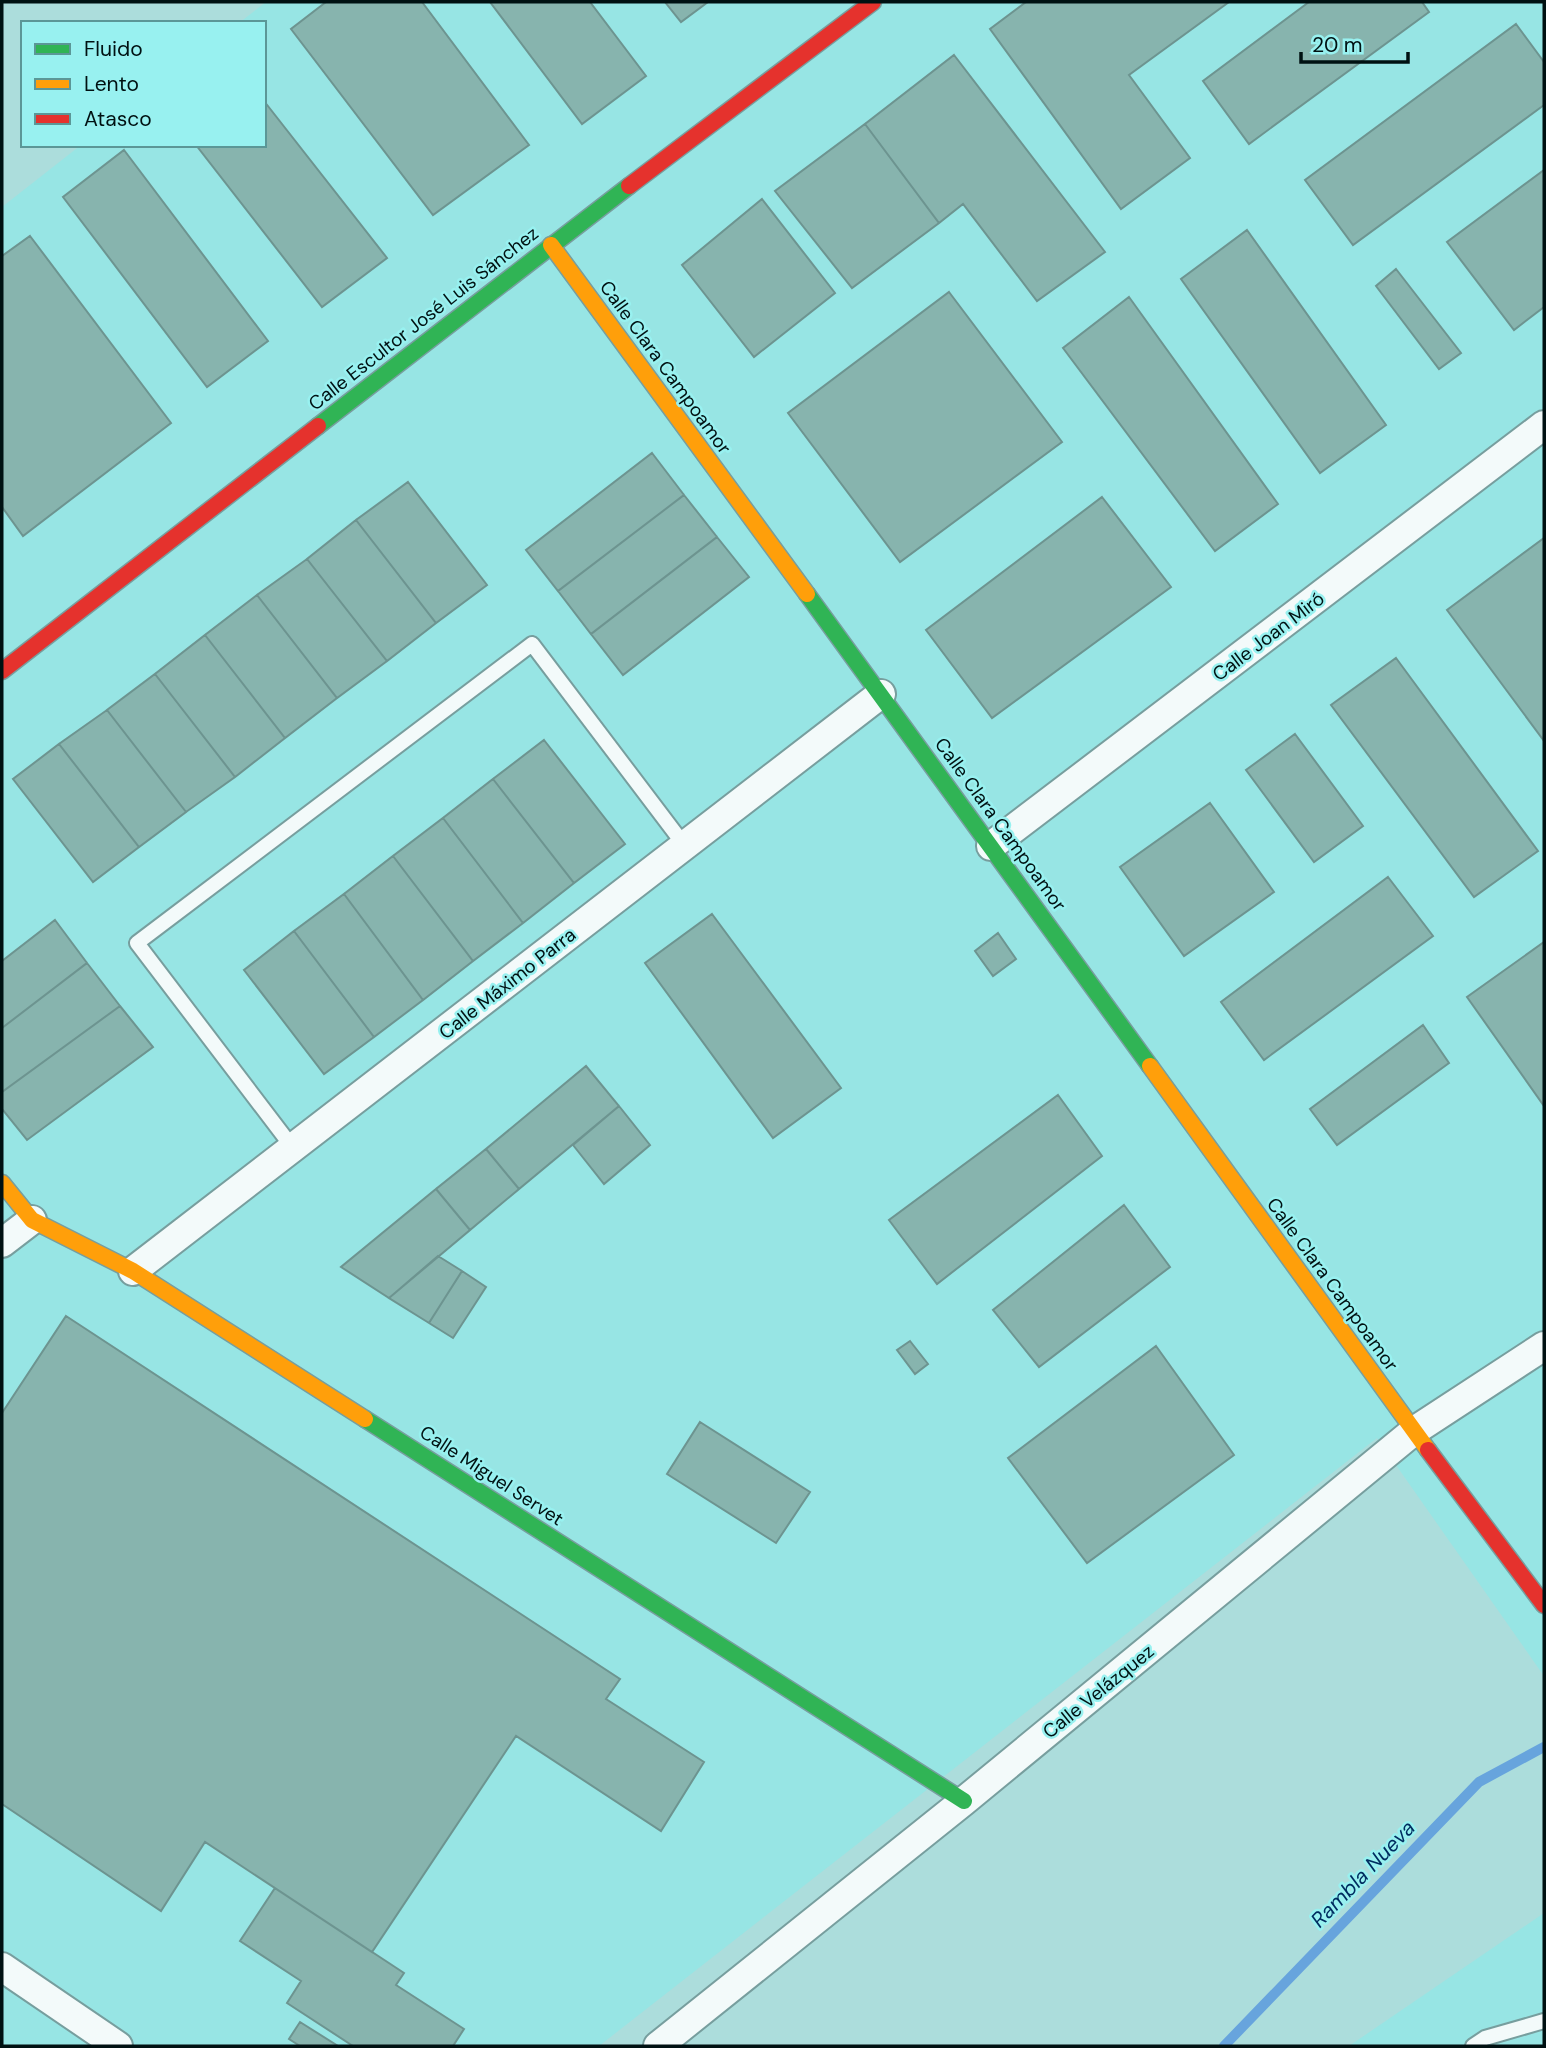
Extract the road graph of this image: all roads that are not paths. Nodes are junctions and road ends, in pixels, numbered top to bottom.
1 (873, 2) edge
2 (551, 245) junction
3 (1544, 425) edge
4 (2, 671) edge
5 (881, 694) junction
6 (685, 846) junction
7 (991, 846) junction
8 (293, 1148) junction
9 (2, 1182) edge
10 (33, 1220) junction
11 (2, 1243) edge
12 (133, 1270) junction
13 (1544, 1346) edge
14 (1414, 1430) junction
15 (1544, 1605) edge
16 (964, 1801) junction
17 (2, 1967) edge
18 (1544, 2021) edge
19 (118, 2046) edge
20 (658, 2046) edge
21 (1473, 2046) edge

1 - 2 street, Calle Escultor José Luis Sánchez
2 - 4 street, Calle Escultor José Luis Sánchez
2 - 5 street, Calle Clara Campoamor
3 - 7 street, Calle Joan Miró
5 - 6 street, Calle Máximo Parra
5 - 7 street, Calle Clara Campoamor
6 - 8 street, Calle Máximo Parra
6 - 8 lane
7 - 14 street, Calle Clara Campoamor
8 - 12 street, Calle Máximo Parra
9 - 10 street, Calle Miguel Servet
10 - 11 street
10 - 12 street, Calle Miguel Servet
12 - 16 street, Calle Miguel Servet
13 - 14 street, Calle Velázquez
14 - 15 street, Calle Clara Campoamor
14 - 16 street, Calle Velázquez
16 - 20 street, Calle Velázquez
17 - 19 street
18 - 21 lane

